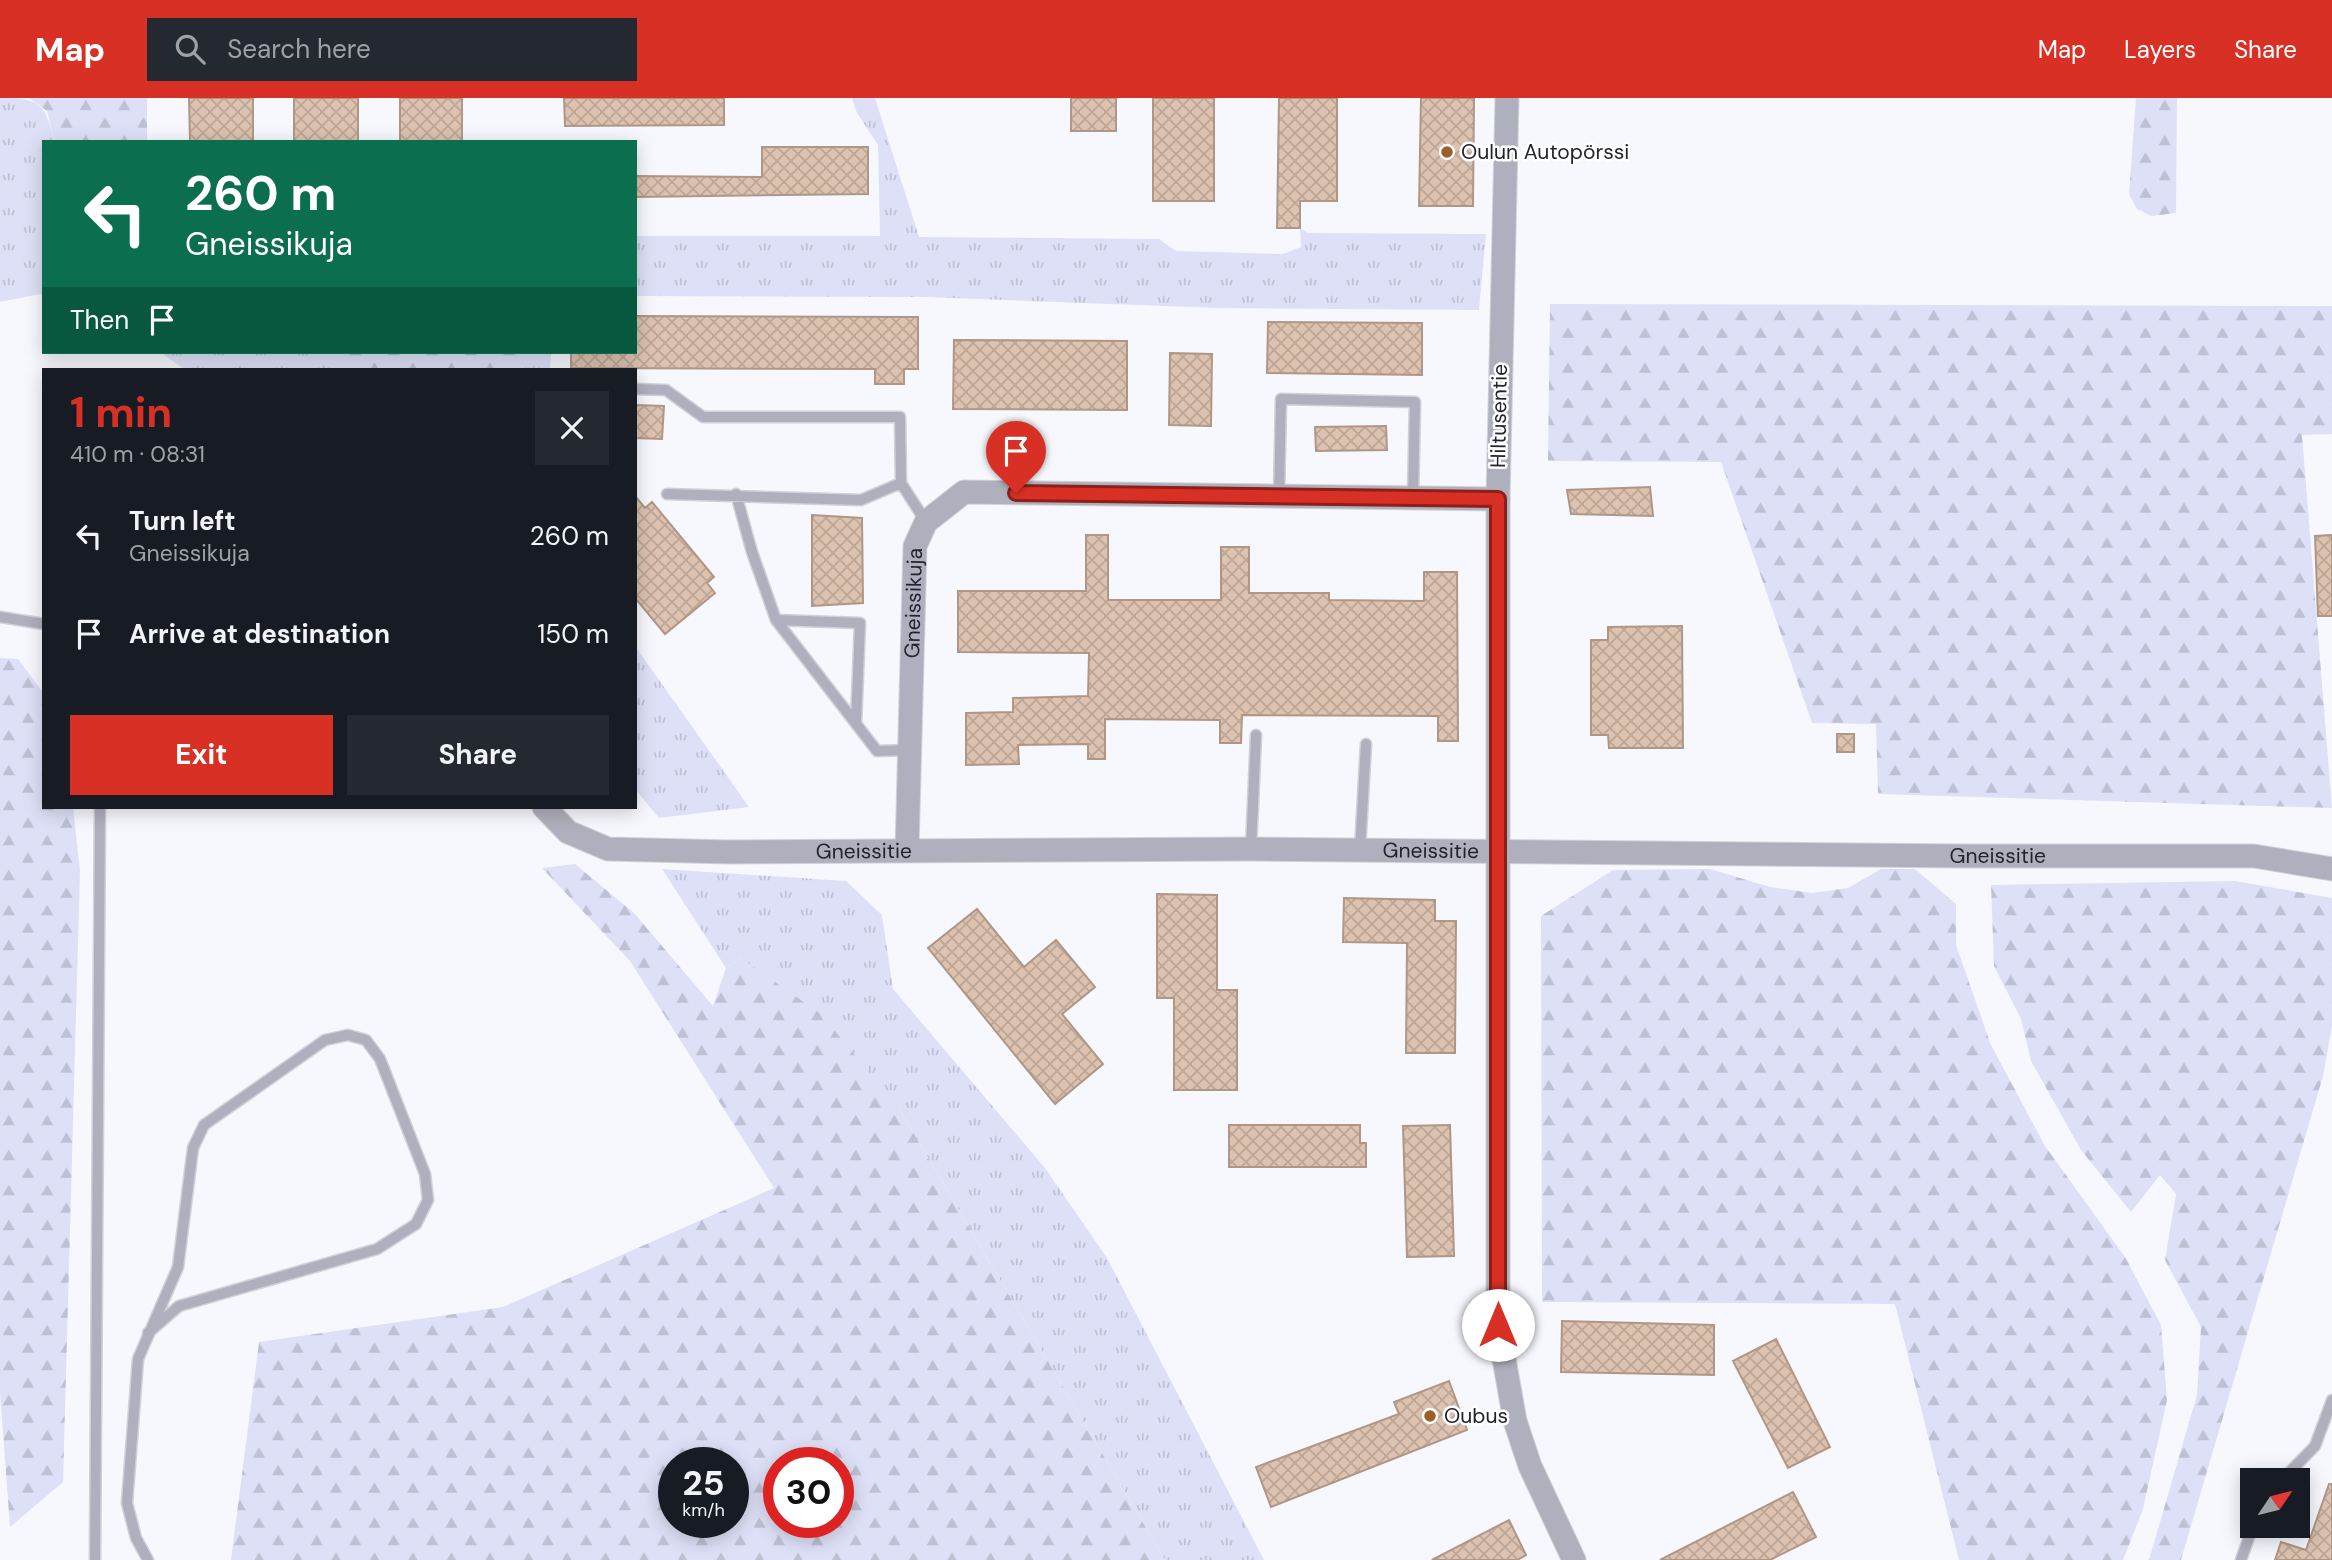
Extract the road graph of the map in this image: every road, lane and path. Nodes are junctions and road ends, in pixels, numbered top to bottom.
1 (1507, 98) edge
2 (637, 389) edge
3 (901, 483) junction
4 (667, 494) dead end
5 (736, 495) junction
6 (1279, 496) junction
7 (1413, 498) junction
8 (1498, 499) junction
9 (926, 522) junction
10 (0, 617) edge
11 (776, 621) junction
12 (42, 624) edge
13 (856, 724) junction
14 (1256, 735) dead end
15 (1366, 744) dead end
16 (910, 750) junction
17 (100, 809) edge
18 (546, 809) edge
19 (1251, 849) junction
20 (907, 850) junction
21 (1360, 850) junction
22 (1500, 850) junction
23 (2332, 869) edge
24 (148, 1333) junction
25 (2332, 1400) edge
26 (2294, 1468) edge
27 (2249, 1538) edge
28 (95, 1560) edge
29 (148, 1560) edge
30 (1574, 1560) edge
31 (2242, 1560) edge

1 - 8 street, Hiltusentie
2 - 3 lane
3 - 5 lane
3 - 9 lane
4 - 5 lane
5 - 11 lane
6 - 7 street, Gneissikuja
6 - 7 lane
6 - 9 street, Gneissikuja
7 - 8 street, Gneissikuja
8 - 22 street, Hiltusentie
9 - 16 street, Gneissikuja
10 - 12 lane
11 - 13 lane
11 - 13 lane
13 - 16 lane
14 - 19 lane
15 - 21 lane
16 - 20 street, Gneissikuja
17 - 28 lane
18 - 20 street, Gneissitie
19 - 20 street, Gneissitie
19 - 21 street, Gneissitie
21 - 22 street, Gneissitie
22 - 23 street, Gneissitie
22 - 30 street, Hiltusentie
24 - 24 lane
24 - 29 lane
25 - 26 lane
27 - 31 lane

